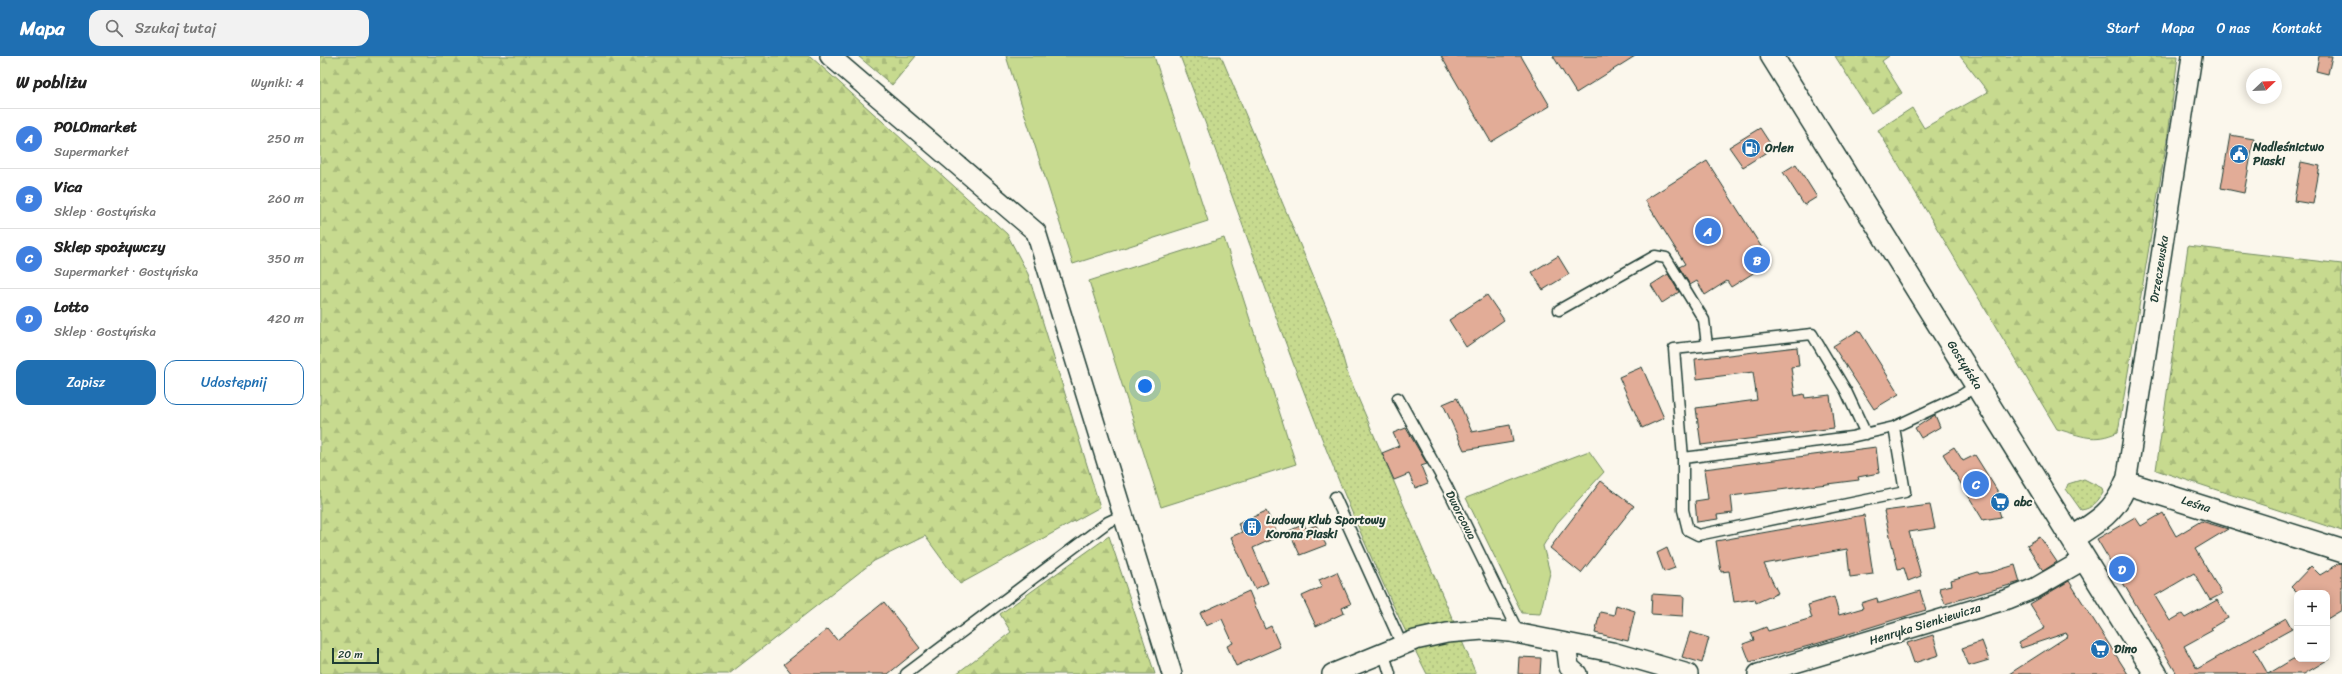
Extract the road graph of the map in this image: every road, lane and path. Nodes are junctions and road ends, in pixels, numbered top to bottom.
1 (830, 56) edge
2 (1772, 56) edge
3 (2192, 56) edge
4 (1559, 310) dead end
5 (1707, 345) junction
6 (1977, 385) junction
7 (1398, 398) dead end
8 (1894, 427) junction
9 (1866, 434) junction
10 (1683, 458) junction
11 (2126, 483) junction
12 (1335, 497) dead end
13 (1123, 515) junction
14 (2072, 538) junction
15 (2342, 551) edge
16 (2085, 559) junction
17 (1520, 634) junction
18 (1566, 644) junction
19 (1402, 645) junction
20 (1383, 651) junction
21 (906, 674) edge
22 (1172, 674) edge
23 (1332, 674) edge
24 (1390, 674) edge
25 (1577, 674) edge
26 (1688, 674) edge
27 (1758, 674) edge
28 (2156, 674) edge

1 - 13 street
2 - 6 street, Gostyńska
3 - 11 street, Drzęczewska
4 - 5 lane
5 - 9 lane
5 - 10 lane
6 - 8 lane
6 - 14 street, Gostyńska
7 - 17 lane, Dworcowa
8 - 9 lane
8 - 10 lane
9 - 10 lane
11 - 14 street
11 - 15 street, Leśna
12 - 19 lane
13 - 21 lane
13 - 22 street
14 - 16 street, Gostyńska
16 - 27 street, Henryka Sienkiewicza
16 - 28 street, Gostyńska
17 - 18 street
17 - 19 street
18 - 25 street
18 - 26 street
19 - 20 street
20 - 23 street
20 - 24 lane

